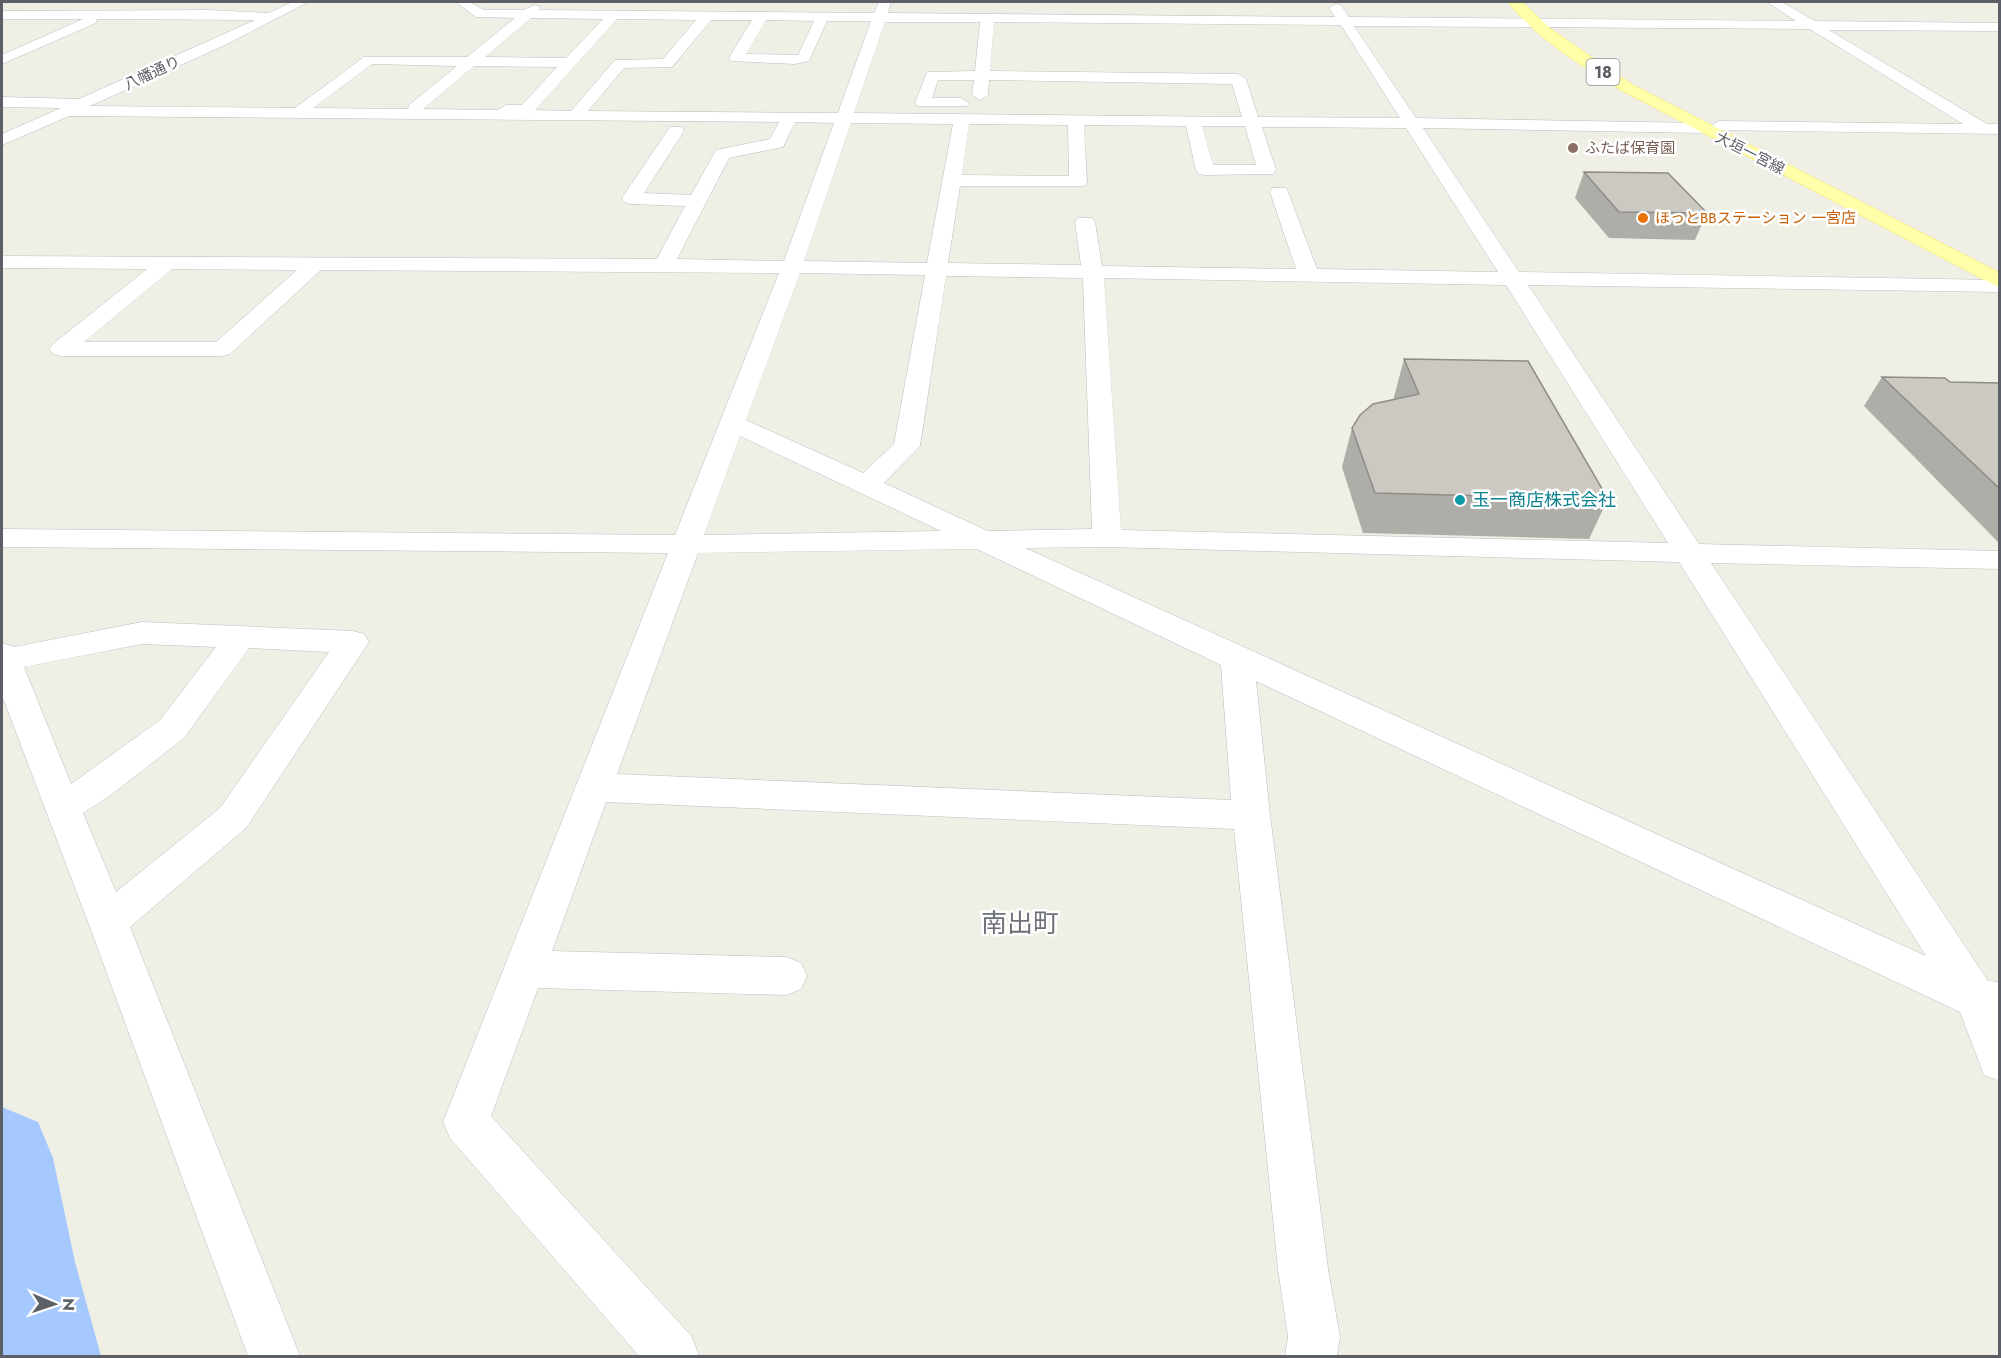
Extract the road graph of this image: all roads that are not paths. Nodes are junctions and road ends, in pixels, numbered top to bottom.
1 (301, 2) edge
2 (462, 2) edge
3 (542, 2) edge
4 (1515, 2) edge
5 (1532, 2) edge
6 (1774, 2) edge
7 (845, 3) edge
8 (804, 4) dead end
9 (890, 10) edge
10 (1338, 11) edge
11 (825, 13) junction
12 (2, 15) edge
13 (104, 15) junction
14 (527, 15) junction
15 (613, 16) junction
16 (706, 16) junction
17 (271, 17) junction
18 (761, 17) junction
19 (987, 19) junction
20 (1539, 24) junction
21 (1557, 24) junction
22 (1815, 26) junction
23 (2000, 27) edge
24 (2, 60) edge
25 (471, 62) junction
26 (570, 63) junction
27 (984, 75) junction
28 (2, 102) edge
29 (85, 103) junction
30 (1224, 105) dead end
31 (1248, 105) junction
32 (415, 108) junction
33 (68, 111) junction
34 (575, 116) junction
35 (789, 118) junction
36 (846, 118) junction
37 (962, 119) junction
38 (1076, 120) junction
39 (1193, 122) junction
40 (1254, 123) junction
41 (1410, 123) junction
42 (1710, 127) junction
43 (1991, 128) edge
44 (676, 130) dead end
45 (2000, 139) edge
46 (2, 140) edge
47 (950, 180) junction
48 (1279, 192) dead end
49 (695, 201) junction
50 (1085, 222) dead end
51 (2, 262) edge
52 (167, 263) junction
53 (316, 263) junction
54 (664, 265) junction
55 (792, 267) junction
56 (937, 271) junction
57 (2000, 271) edge
58 (1093, 273) junction
59 (1309, 276) junction
60 (1513, 279) junction
61 (2000, 284) edge
62 (733, 423) junction
63 (867, 484) junction
64 (2, 538) edge
65 (1107, 538) junction
66 (982, 540) junction
67 (687, 544) junction
68 (1689, 552) junction
69 (2000, 560) edge
70 (241, 637) junction
71 (3, 657) edge
72 (1237, 659) junction
73 (594, 787) junction
74 (63, 807) junction
75 (1251, 815) junction
76 (108, 922) junction
77 (524, 969) junction
78 (786, 976) dead end
79 (1988, 1000) edge
80 (2000, 1060) edge
81 (274, 1356) edge
82 (673, 1356) edge
83 (1311, 1356) edge

1 - 17 street, 八幡通り
2 - 14 street
3 - 14 street
4 - 20 main road, 大垣一宮線 / 18
5 - 21 main road, 大垣一宮線 / 18
6 - 22 street
7 - 11 street
8 - 11 street
9 - 11 street
9 - 19 street
9 - 36 street
10 - 19 street
10 - 20 street
10 - 41 street
11 - 18 street
11 - 18 street
12 - 13 street
13 - 17 street
13 - 24 street
14 - 15 street
14 - 25 street
15 - 16 street
15 - 26 street
16 - 18 street
16 - 34 street
17 - 29 street, 八幡通り
19 - 27 street
20 - 21 street
20 - 42 main road, 大垣一宮線 / 18
21 - 22 street
21 - 42 main road, 大垣一宮線 / 18
22 - 23 street
22 - 43 street
25 - 26 street
25 - 32 street
25 - 32 street
26 - 32 street
27 - 27 street
27 - 31 street
28 - 29 street
29 - 33 street, 八幡通り
30 - 31 street
31 - 40 street
33 - 34 street
33 - 46 street, 八幡通り
34 - 35 street
35 - 36 street
35 - 49 street
36 - 37 street
36 - 55 street
37 - 38 street
37 - 47 street
38 - 39 street
38 - 47 street
39 - 40 street
39 - 40 street
40 - 41 street
41 - 42 street
41 - 60 street
42 - 43 street
42 - 57 main road, 大垣一宮線 / 18
42 - 61 main road, 大垣一宮線 / 18
43 - 45 street
44 - 49 street
47 - 56 street
48 - 59 street
49 - 54 street
50 - 58 street
51 - 52 street
52 - 53 street
52 - 53 street
53 - 54 street
54 - 55 street
55 - 56 street
55 - 62 street
56 - 58 street
56 - 63 street
58 - 59 street
58 - 65 street
59 - 60 street
60 - 61 street
60 - 68 street
62 - 63 street
62 - 67 street
63 - 66 street
64 - 67 street
65 - 66 street
65 - 68 street
66 - 67 street
66 - 72 street
67 - 73 street
68 - 69 street
68 - 79 street
70 - 71 street
70 - 74 street
70 - 76 street
71 - 74 street
72 - 75 street
72 - 79 street
73 - 75 street
73 - 77 street
74 - 76 street
75 - 83 street
76 - 81 street
77 - 78 street
77 - 82 street
79 - 80 street

